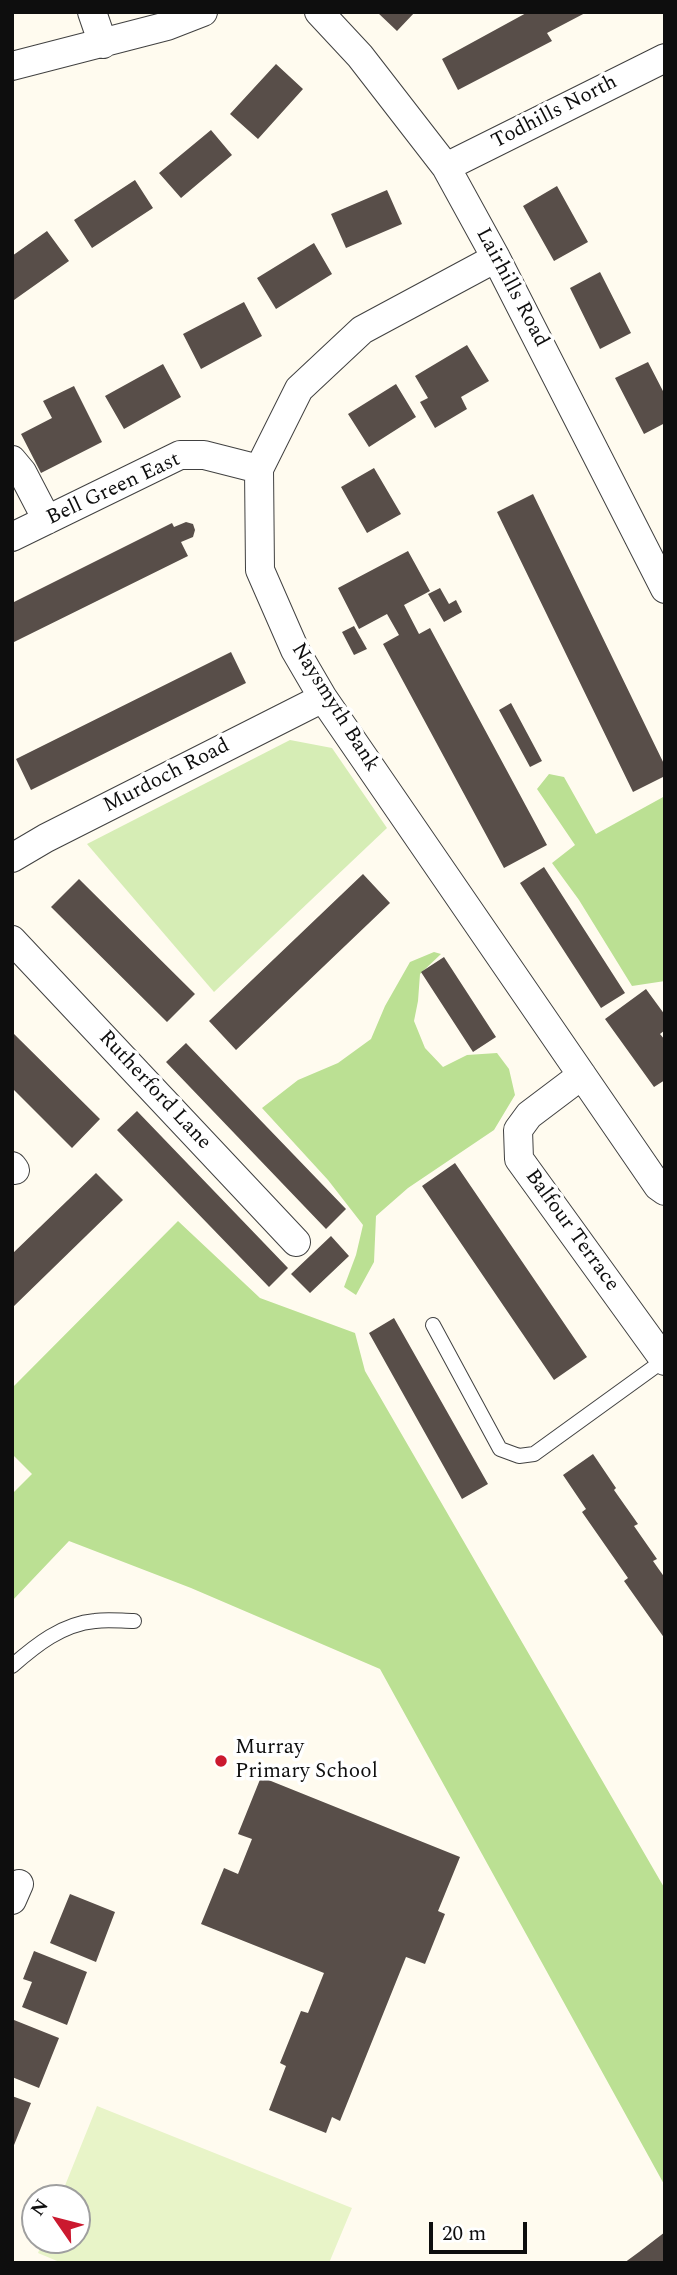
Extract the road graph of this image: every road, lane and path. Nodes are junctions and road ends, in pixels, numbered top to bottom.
1 (92, 12) edge
2 (203, 12) edge
3 (319, 12) edge
4 (103, 44) junction
5 (665, 58) edge
6 (12, 66) edge
7 (446, 167) junction
8 (496, 258) junction
9 (12, 460) edge
10 (259, 468) junction
11 (47, 520) junction
12 (12, 537) edge
13 (665, 589) edge
14 (323, 698) junction
15 (12, 858) edge
16 (12, 940) edge
17 (582, 1075) junction
18 (665, 1191) edge
19 (296, 1242) dead end
20 (433, 1325) dead end
21 (664, 1361) edge
22 (135, 1621) dead end
23 (12, 1666) edge

1 - 4 street
2 - 4 street
3 - 7 street, Lairhills Road
4 - 6 street
5 - 7 street, Todhills North
7 - 8 street, Lairhills Road
8 - 10 street, Naysmyth Bank
8 - 13 street, Lairhills Road
9 - 11 street
10 - 11 street, Bell Green East
10 - 14 street, Naysmyth Bank
11 - 12 street, Bell Green East
14 - 15 street, Murdoch Road
14 - 17 street, Naysmyth Bank
16 - 19 street, Rutherford Lane
17 - 18 street, Naysmyth Bank
17 - 21 street, Balfour Terrace
20 - 21 lane
22 - 23 lane

